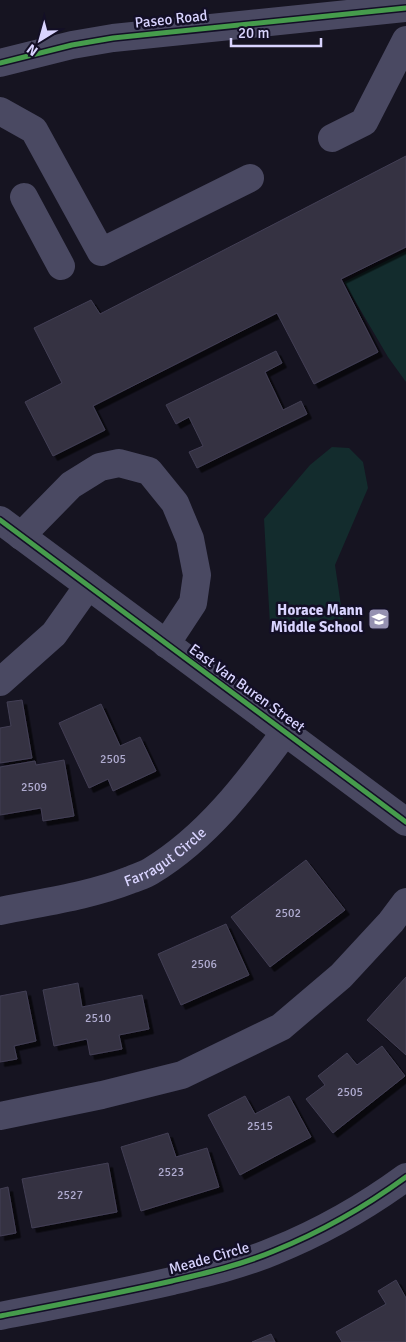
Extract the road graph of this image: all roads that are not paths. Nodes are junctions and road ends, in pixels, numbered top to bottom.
1 (406, 8) edge
2 (406, 40) edge
3 (0, 63) edge
4 (0, 111) edge
5 (332, 138) dead end
6 (250, 178) dead end
7 (24, 197) dead end
8 (61, 266) dead end
9 (10, 528) edge
10 (88, 586) junction
11 (166, 644) junction
12 (0, 682) edge
13 (285, 732) junction
14 (406, 822) edge
15 (406, 902) edge
16 (0, 911) edge
17 (0, 1116) edge
18 (406, 1176) edge
19 (0, 1316) edge

1 - 3 street, Paseo Road
2 - 5 street
4 - 6 street
7 - 8 street
9 - 10 street, East Van Buren Street
9 - 11 street
10 - 11 street, East Van Buren Street
10 - 12 street
11 - 13 street, East Van Buren Street
13 - 14 street, East Van Buren Street
13 - 16 street, Farragut Circle
15 - 17 street
18 - 19 street, Meade Circle

